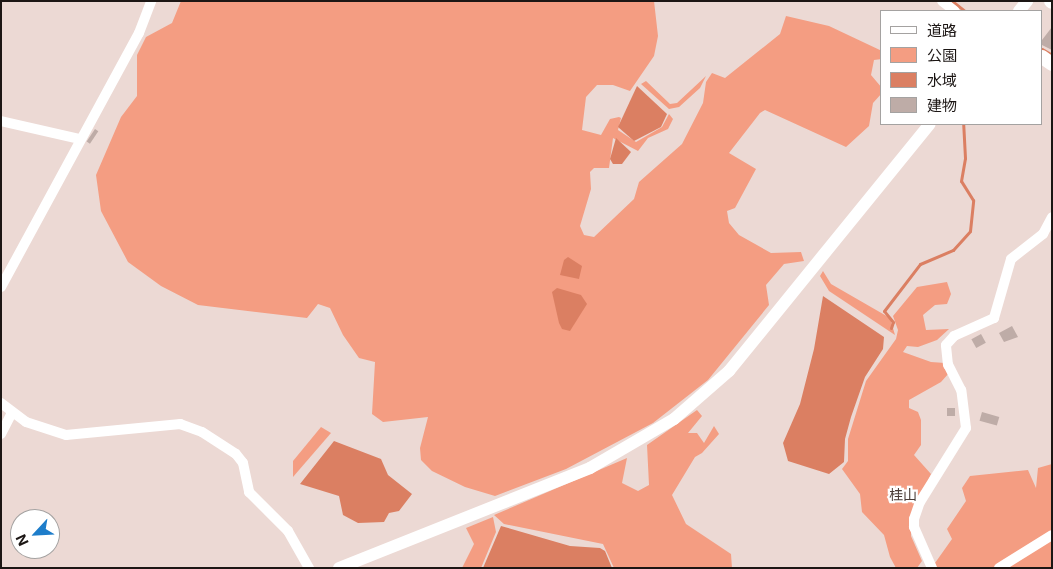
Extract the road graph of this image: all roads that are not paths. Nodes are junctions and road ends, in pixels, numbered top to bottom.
1 (151, 1) edge
2 (942, 1) edge
3 (954, 10) edge
4 (1, 121) edge
5 (929, 125) edge
6 (79, 139) junction
7 (1052, 217) edge
8 (1, 287) edge
9 (1, 403) edge
10 (12, 414) junction
11 (1, 434) edge
12 (1052, 535) edge
13 (309, 568) edge
14 (340, 568) edge
15 (932, 568) edge
16 (998, 568) edge

1 - 6 street
2 - 3 street
4 - 6 street
5 - 14 street
6 - 8 street
7 - 15 street
9 - 10 street
10 - 11 street
10 - 13 street
12 - 16 street

